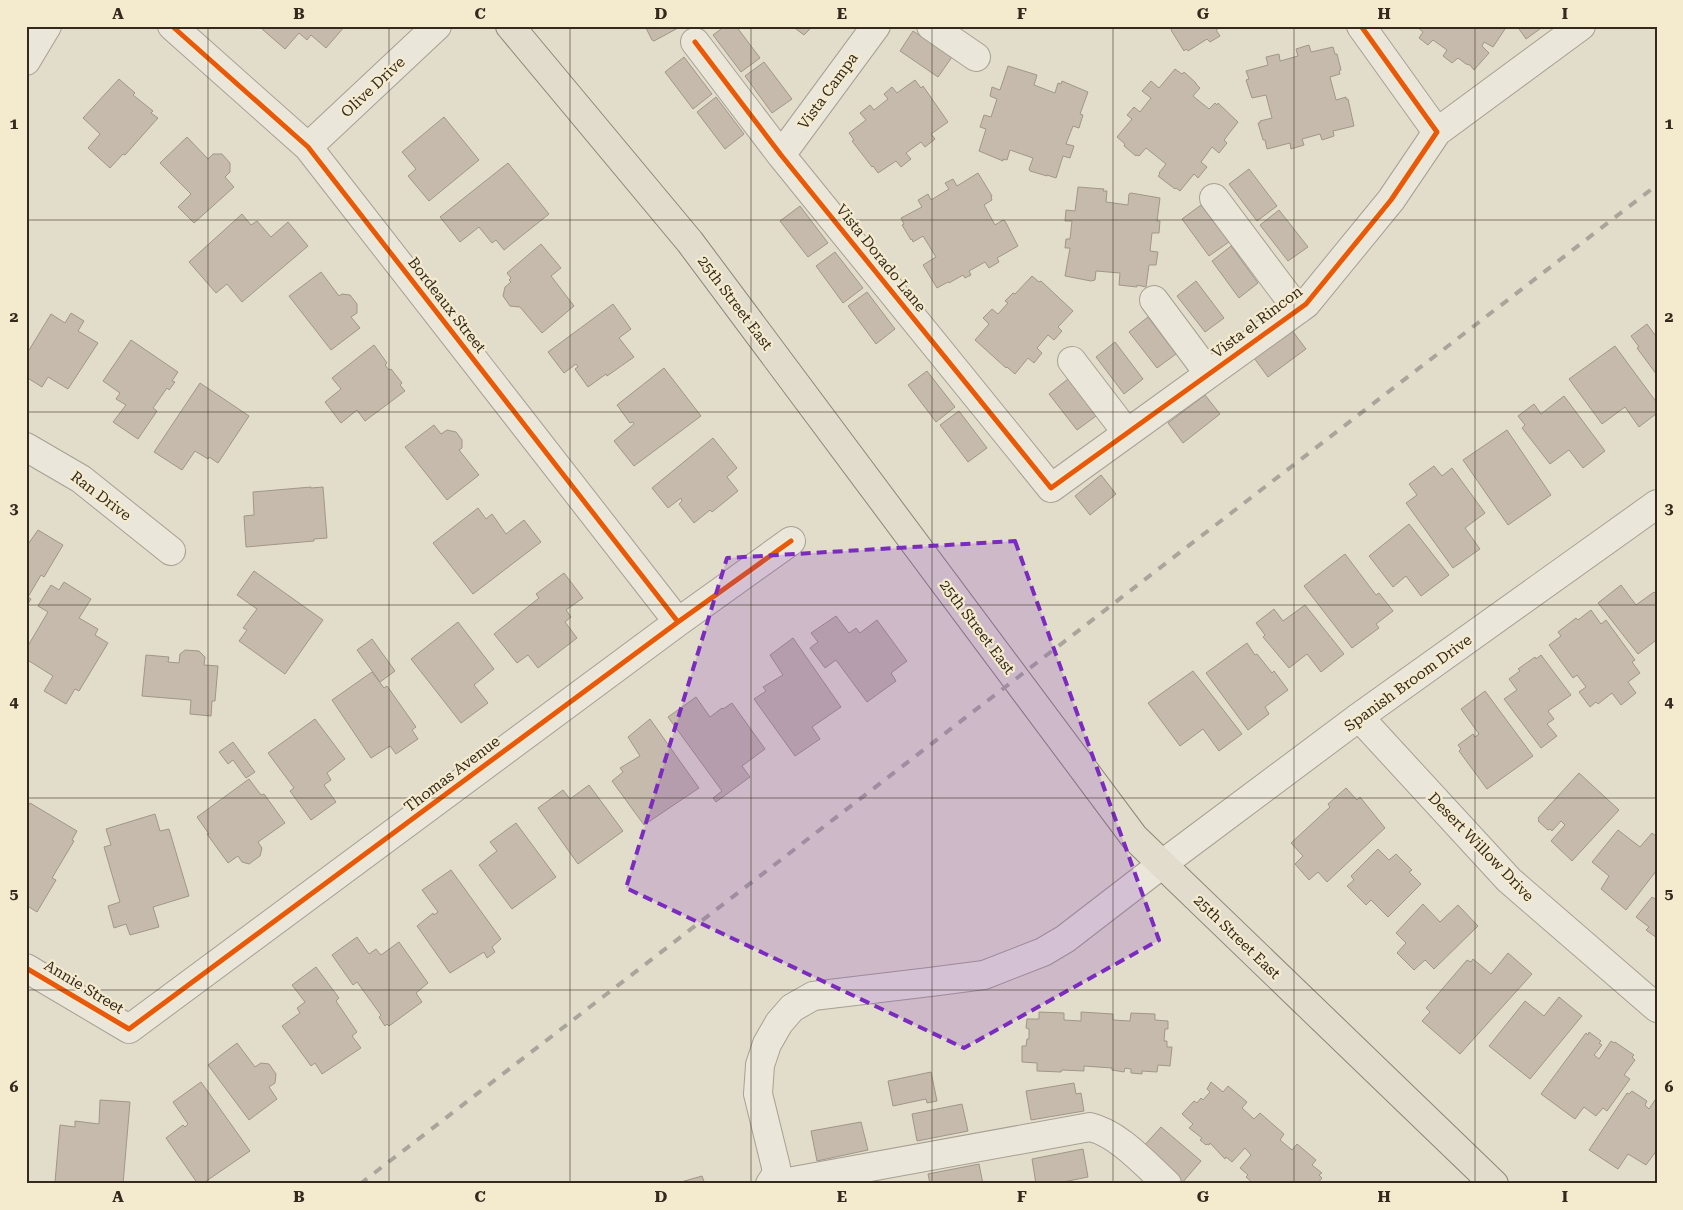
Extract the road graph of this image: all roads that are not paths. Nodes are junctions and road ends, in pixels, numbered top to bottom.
1 (47, 26) edge
2 (172, 26) edge
3 (437, 26) edge
4 (510, 26) edge
5 (876, 26) edge
6 (931, 26) edge
7 (1360, 26) edge
8 (1581, 26) edge
9 (695, 42) dead end
10 (976, 57) dead end
11 (26, 61) edge
12 (1437, 132) junction
13 (308, 148) junction
14 (781, 155) junction
15 (1214, 198) dead end
16 (1154, 300) dead end
17 (1298, 310) junction
18 (1072, 361) dead end
19 (1209, 374) junction
20 (1127, 433) junction
21 (26, 447) edge
22 (1051, 488) joint
23 (1657, 504) edge
24 (791, 541) dead end
25 (171, 552) dead end
26 (678, 622) junction
27 (1359, 717) junction
28 (1162, 865) junction
29 (26, 968) edge
30 (1657, 1008) edge
31 (129, 1029) joint
32 (770, 1184) edge
33 (777, 1184) edge
34 (1167, 1184) edge
35 (1494, 1184) edge

1 - 11 street
2 - 13 street, Bordeaux Street
3 - 13 street, Olive Drive
4 - 28 main road, 25th Street East
5 - 14 street, Vista Campa
6 - 10 street
7 - 12 street
8 - 12 street, Vista el Rincon
9 - 14 street, Vista Dorado Lane
12 - 17 street, Vista el Rincon
13 - 26 street, Bordeaux Street
14 - 22 street, Vista Dorado Lane
15 - 17 street
16 - 19 street
17 - 19 street, Vista el Rincon
18 - 20 street
19 - 20 street, Vista el Rincon
20 - 22 street, Vista el Rincon
21 - 25 street, Ran Drive
23 - 27 street, Spanish Broom Drive
24 - 26 street, Thomas Avenue
26 - 31 street, Thomas Avenue
27 - 28 street, Spanish Broom Drive
27 - 30 street, Desert Willow Drive
28 - 32 street, Spanish Broom Drive
28 - 35 main road, 25th Street East
29 - 31 street, Annie Street
33 - 34 street

